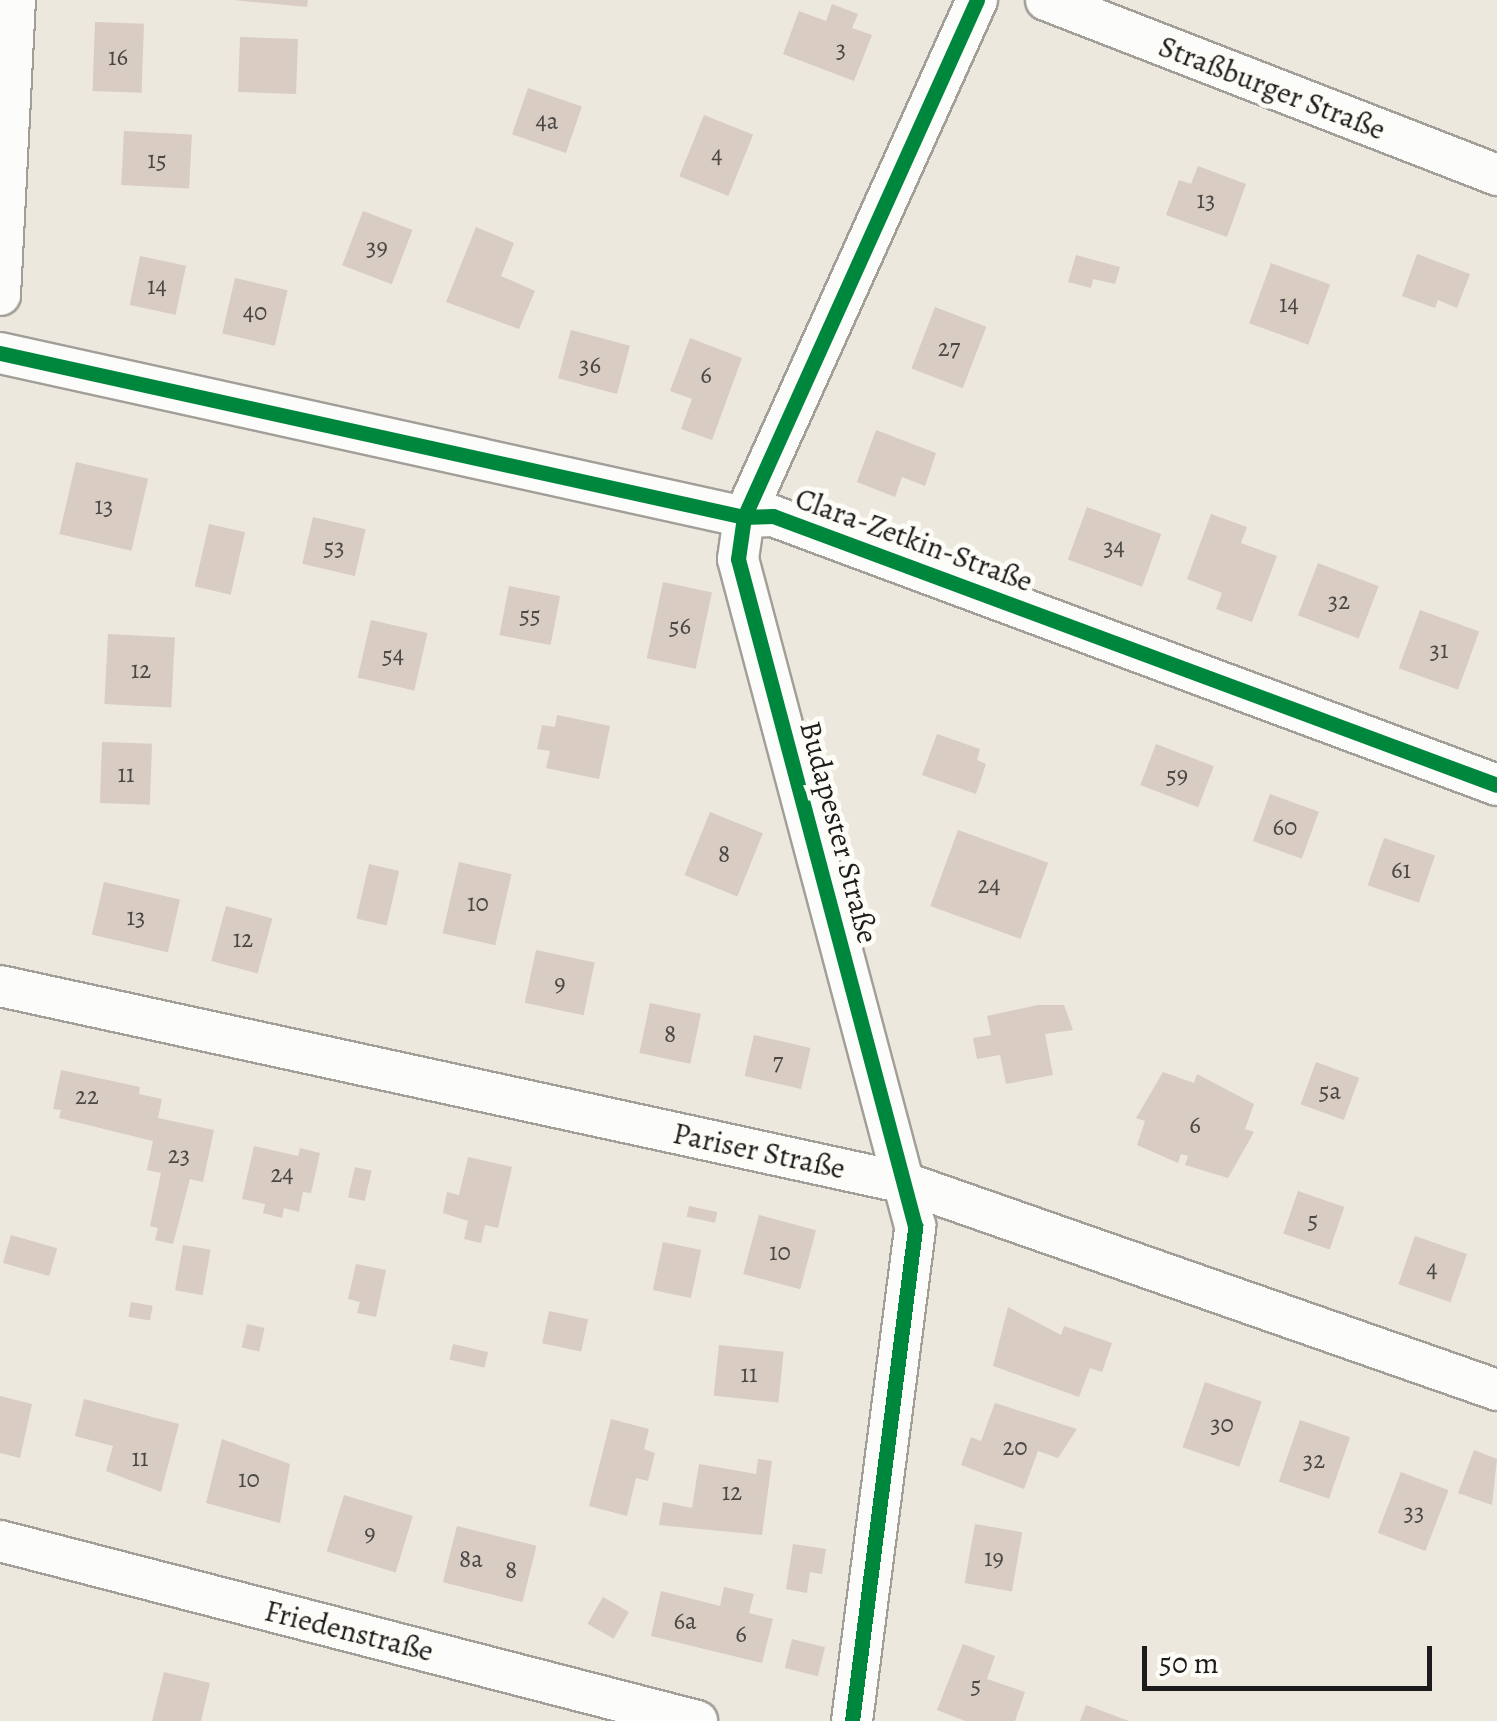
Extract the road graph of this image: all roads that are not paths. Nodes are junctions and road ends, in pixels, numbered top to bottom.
1 (15, 0) edge
2 (977, 0) edge
3 (1046, 0) edge
4 (1497, 175) edge
5 (0, 296) edge
6 (0, 353) edge
7 (744, 517) junction
8 (1497, 784) edge
9 (0, 986) edge
10 (904, 1183) junction
11 (1497, 1390) edge
12 (0, 1541) edge
13 (697, 1721) edge
14 (852, 1721) edge

1 - 5 street
2 - 7 street, Budapester Straße
3 - 4 street, Straßburger Straße
6 - 7 street, Clara-Zetkin-Straße
7 - 8 street, Clara-Zetkin-Straße
7 - 10 street, Budapester Straße
9 - 10 street, Pariser Straße
10 - 11 street, Pariser Straße
10 - 14 street, Budapester Straße
12 - 13 street, Friedenstraße

